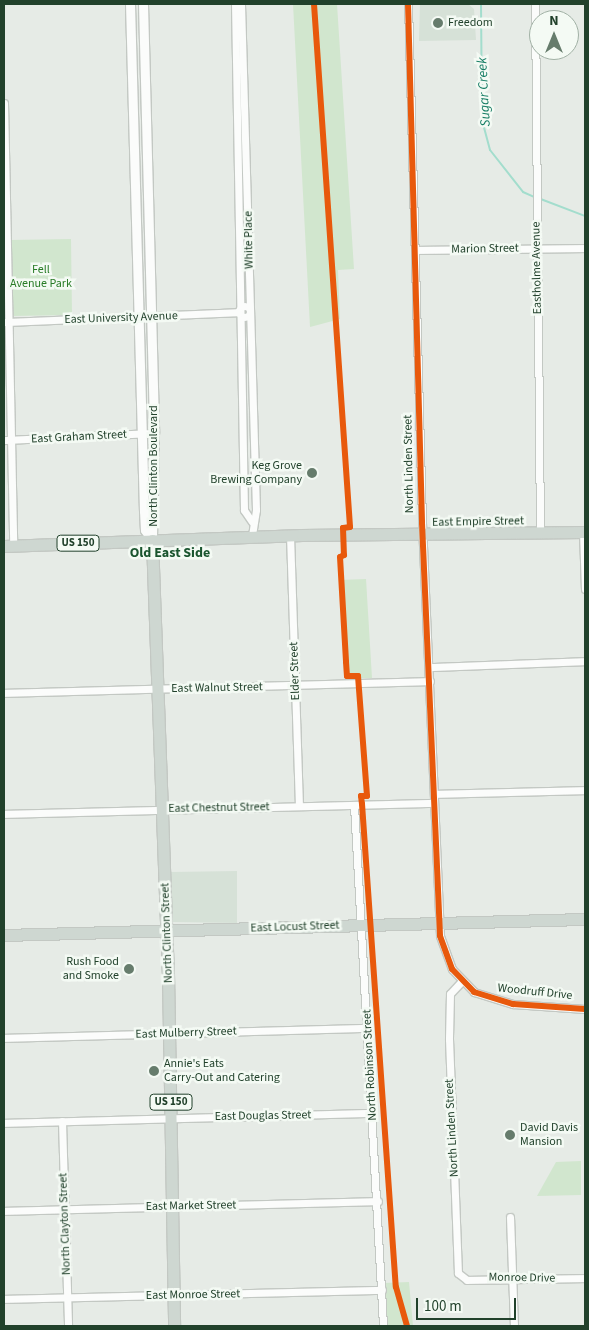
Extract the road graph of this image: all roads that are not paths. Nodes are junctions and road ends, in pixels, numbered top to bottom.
1 (130, 4) edge
2 (143, 4) edge
3 (235, 4) edge
4 (241, 4) edge
5 (408, 4) edge
6 (535, 4) edge
7 (4, 103) edge
8 (146, 113) junction
9 (133, 114) junction
10 (4, 116) edge
11 (235, 136) junction
12 (247, 136) junction
13 (236, 167) junction
14 (248, 167) junction
15 (149, 216) junction
16 (135, 217) junction
17 (5, 219) edge
18 (537, 248) junction
19 (585, 248) edge
20 (416, 250) junction
21 (239, 312) junction
22 (251, 312) junction
23 (138, 316) junction
24 (152, 316) junction
25 (6, 322) edge
26 (242, 419) junction
27 (254, 419) junction
28 (154, 433) junction
29 (141, 434) junction
30 (8, 440) edge
31 (252, 522) junction
32 (540, 532) junction
33 (584, 532) edge
34 (424, 534) junction
35 (252, 536) junction
36 (290, 536) junction
37 (152, 540) junction
38 (9, 546) edge
39 (585, 589) edge
40 (585, 661) edge
41 (430, 666) junction
42 (430, 682) junction
43 (295, 686) junction
44 (159, 689) junction
45 (4, 693) edge
46 (585, 790) edge
47 (434, 794) junction
48 (434, 803) junction
49 (354, 805) junction
50 (300, 806) junction
51 (163, 809) junction
52 (4, 814) edge
53 (585, 919) edge
54 (439, 923) junction
55 (363, 925) junction
56 (167, 931) junction
57 (4, 935) edge
58 (461, 982) junction
59 (585, 1009) edge
60 (367, 1028) junction
61 (169, 1033) junction
62 (4, 1038) edge
63 (372, 1113) junction
64 (171, 1118) junction
65 (62, 1121) junction
66 (4, 1123) edge
67 (378, 1201) junction
68 (172, 1206) junction
69 (64, 1209) junction
70 (4, 1210) edge
71 (510, 1216) dead end
72 (460, 1277) joint
73 (513, 1277) junction
74 (585, 1278) edge
75 (382, 1290) junction
76 (174, 1295) junction
77 (67, 1298) junction
78 (4, 1299) edge
79 (68, 1326) edge
80 (174, 1326) edge
81 (383, 1326) edge
82 (514, 1326) edge

1 - 9 street, North Clinton Boulevard
2 - 8 street, North Clinton Boulevard
3 - 11 street, White Place
4 - 12 street, White Place
5 - 20 street, North Linden Street
6 - 18 street, Eastholme Avenue
7 - 10 street
8 - 9 street
8 - 15 street, North Clinton Boulevard
9 - 16 street, North Clinton Boulevard
10 - 17 street
11 - 12 street
11 - 13 street, White Place
12 - 14 street, White Place
13 - 14 street
13 - 21 street, White Place
14 - 22 street, White Place
15 - 16 street
15 - 24 street, North Clinton Boulevard
16 - 23 street, North Clinton Boulevard
17 - 25 street
18 - 19 street, Marion Street
18 - 20 street, Marion Street
18 - 32 street, Eastholme Avenue
20 - 34 street, North Linden Street
21 - 22 street
21 - 24 street, East University Avenue
21 - 26 street, White Place
22 - 27 street, White Place
23 - 24 street, East University Avenue
23 - 25 street, East University Avenue
23 - 29 street, North Clinton Boulevard
24 - 28 street, North Clinton Boulevard
25 - 30 street
26 - 27 street
26 - 31 street, White Place
27 - 31 street, White Place
28 - 29 street, East Graham Street
28 - 37 street, North Clinton Boulevard
29 - 30 street, East Graham Street
29 - 37 street, North Clinton Boulevard
30 - 38 street
31 - 35 street, White Place
32 - 33 main road, East Empire Street
32 - 34 main road, East Empire Street
33 - 39 street
34 - 36 main road, East Empire Street
34 - 41 street, North Linden Street
35 - 36 main road, East Empire Street
35 - 37 main road, East Empire Street
36 - 43 street, Elder Street
37 - 38 main road, East Empire Street / US 150
37 - 44 main road, North Clinton Street / US 150
40 - 41 street
41 - 42 street, North Linden Street
42 - 43 street, East Walnut Street
42 - 47 street, North Linden Street
43 - 44 street, East Walnut Street
43 - 50 street, Elder Street
44 - 45 street, East Walnut Street
44 - 51 main road, North Clinton Street / US 150
46 - 47 street
47 - 48 street, North Linden Street
48 - 49 street, East Chestnut Street
48 - 54 street, North Linden Street
49 - 50 street, East Chestnut Street
49 - 55 street, North Robinson Street
50 - 51 street, East Chestnut Street
51 - 52 street, East Chestnut Street
51 - 56 main road, North Clinton Street / US 150
53 - 54 main road, East Locust Street
54 - 55 main road, East Locust Street
54 - 58 street
55 - 56 main road, East Locust Street
55 - 60 street, North Robinson Street
56 - 57 main road, East Locust Street
56 - 61 main road, North Clinton Street / US 150
58 - 59 street, Woodruff Drive
58 - 72 street, North Linden Street
60 - 61 street, East Mulberry Street
60 - 63 street, North Robinson Street
61 - 62 street, East Mulberry Street
61 - 64 main road, North Clinton Street / US 150
63 - 64 street, East Douglas Street
63 - 67 street, North Robinson Street
64 - 65 street, East Douglas Street
64 - 68 main road, North Clinton Street / US 150
65 - 66 street, East Douglas Street
65 - 69 street, North Clayton Street
67 - 68 street, East Market Street
67 - 75 street, North Robinson Street
68 - 69 street, East Market Street
68 - 76 main road, North Clinton Street / US 150
69 - 70 street, East Market Street
69 - 77 street, North Clayton Street
71 - 73 street
72 - 73 street, Monroe Drive
73 - 74 street, Monroe Drive
73 - 82 street
75 - 76 street, East Monroe Street
75 - 81 street, North Robinson Street
76 - 77 street, East Monroe Street
76 - 80 main road, North Clinton Street / US 150
77 - 78 street, East Monroe Street
77 - 79 street, North Clayton Street

